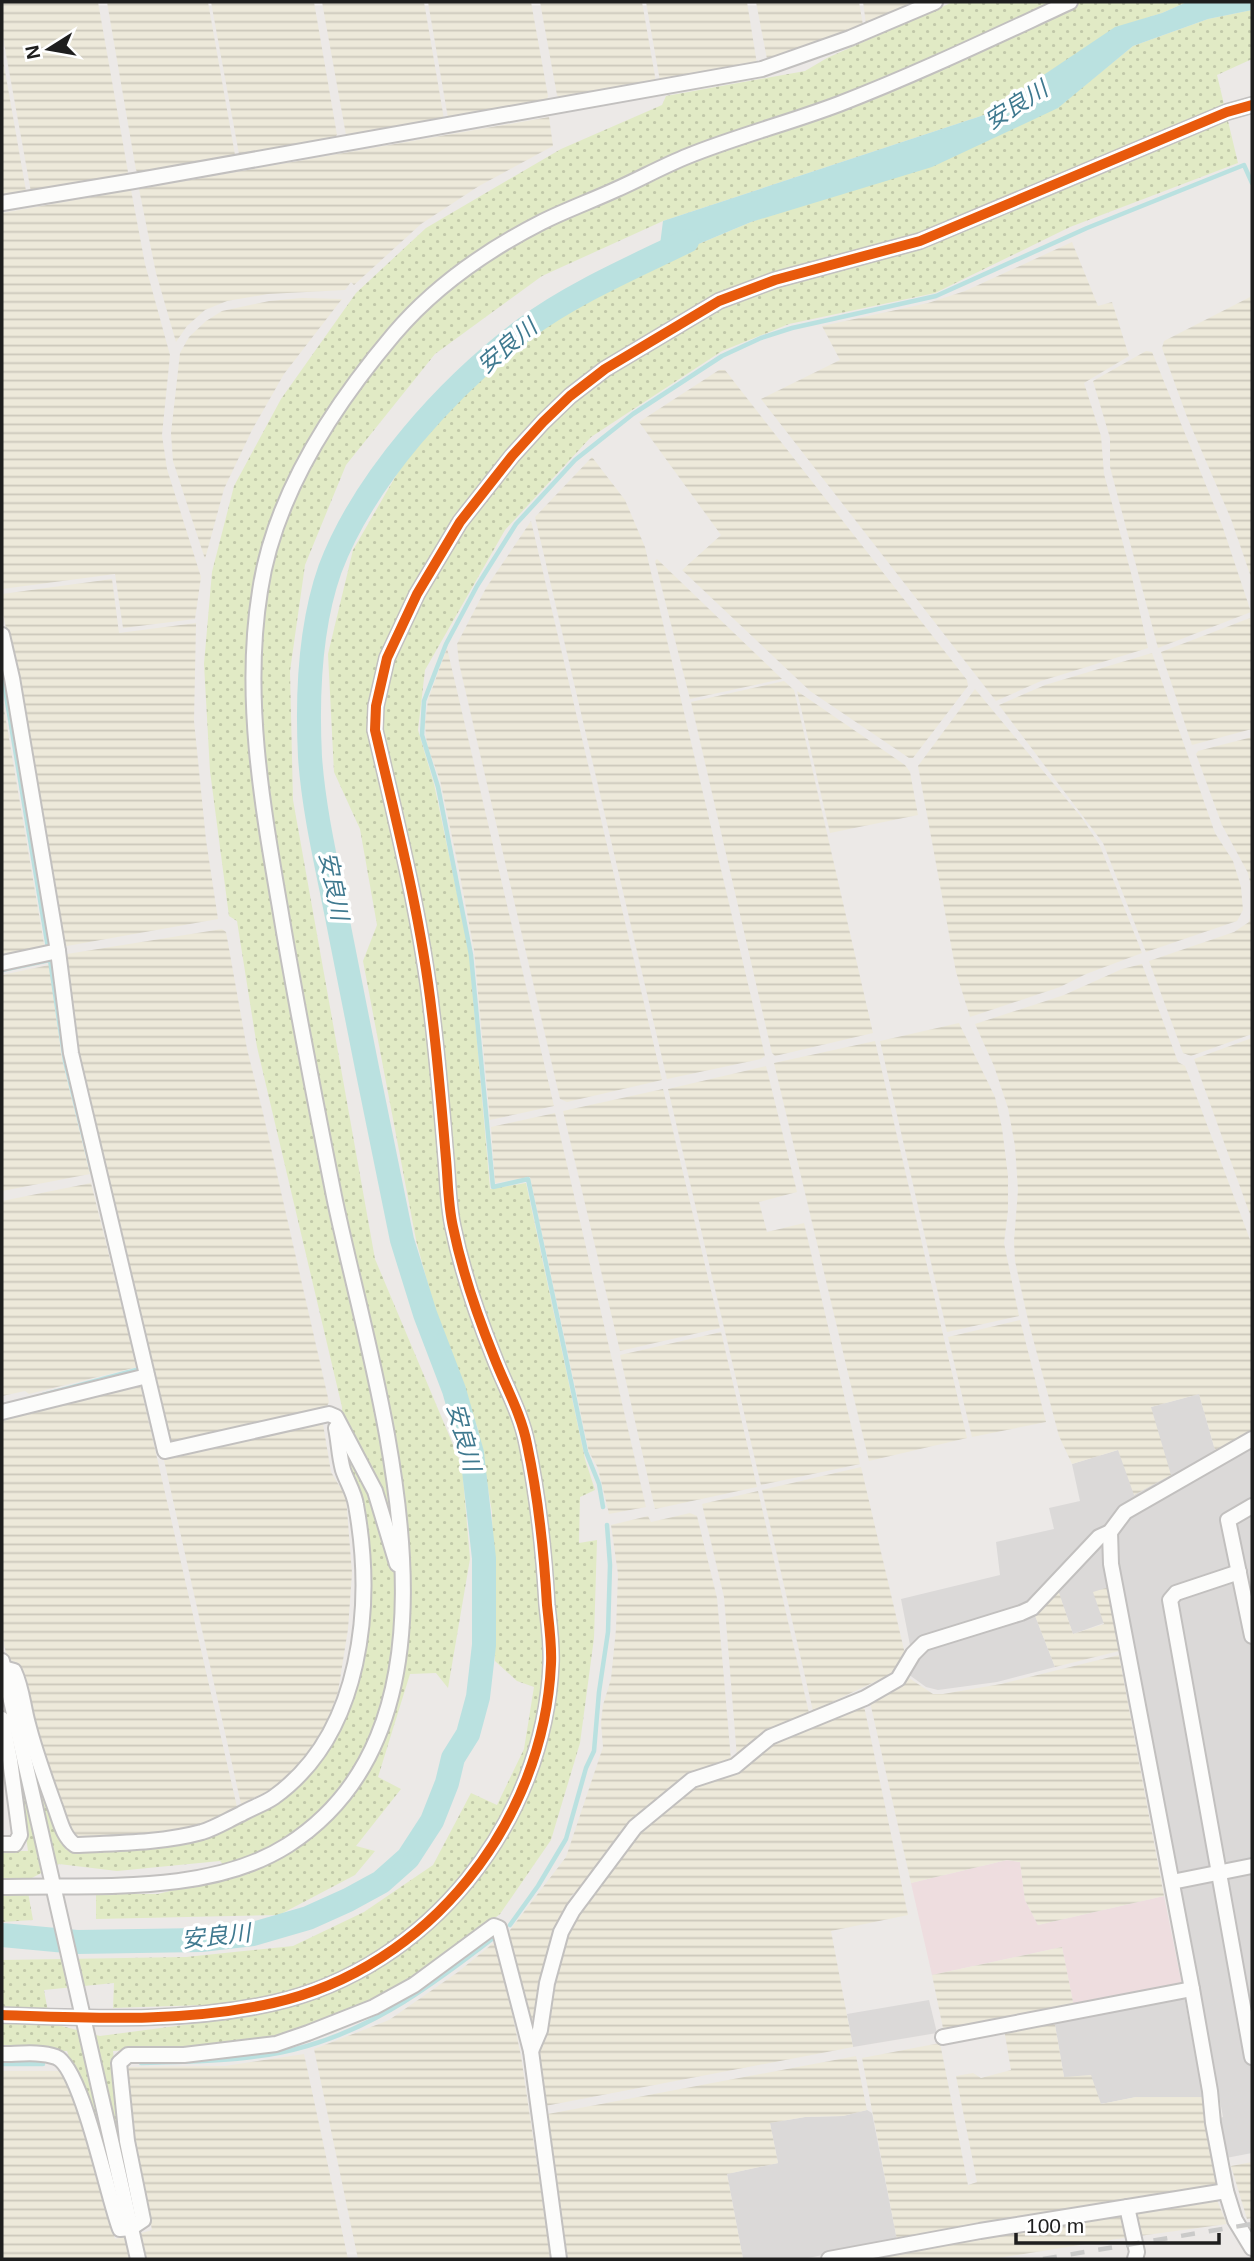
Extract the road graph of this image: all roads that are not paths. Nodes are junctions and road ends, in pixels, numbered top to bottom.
1 (935, 2) edge
2 (1070, 2) edge
3 (1252, 105) edge
4 (2, 203) edge
5 (2, 635) edge
6 (51, 953) junction
7 (2, 963) edge
8 (147, 1376) junction
9 (2, 1412) edge
10 (330, 1414) junction
11 (1252, 1439) edge
12 (1252, 1506) edge
13 (1110, 1532) junction
14 (1238, 1572) junction
15 (403, 1582) junction
16 (1252, 1636) edge
17 (2, 1666) edge
18 (2, 1719) edge
19 (2, 1844) edge
20 (1252, 1866) edge
21 (1219, 1873) junction
22 (1172, 1882) junction
23 (2, 1887) edge
24 (54, 1889) junction
25 (1192, 1989) junction
26 (82, 2013) junction
27 (2, 2015) edge
28 (943, 2037) dead end
29 (531, 2051) junction
30 (2, 2054) edge
31 (1252, 2057) edge
32 (1226, 2191) junction
33 (1127, 2207) junction
34 (131, 2228) junction
35 (1252, 2248) edge
36 (138, 2259) edge
37 (559, 2259) edge
38 (829, 2259) edge
39 (1135, 2259) edge

1 - 4 street
2 - 15 street
3 - 26 street
5 - 6 street
6 - 7 street
6 - 8 street
8 - 9 street
8 - 10 street
10 - 15 street
10 - 17 street
11 - 13 street
12 - 14 street
13 - 22 street
13 - 29 street
14 - 16 street
14 - 21 street
15 - 24 street
17 - 24 street
18 - 19 street
20 - 21 street
21 - 22 street
21 - 31 street
22 - 25 street
23 - 24 street
24 - 26 street
25 - 28 street
25 - 32 street
26 - 27 street
26 - 34 street
29 - 34 street
29 - 37 street
30 - 34 street
32 - 33 street
32 - 35 street
33 - 38 street
33 - 39 street
34 - 36 street

